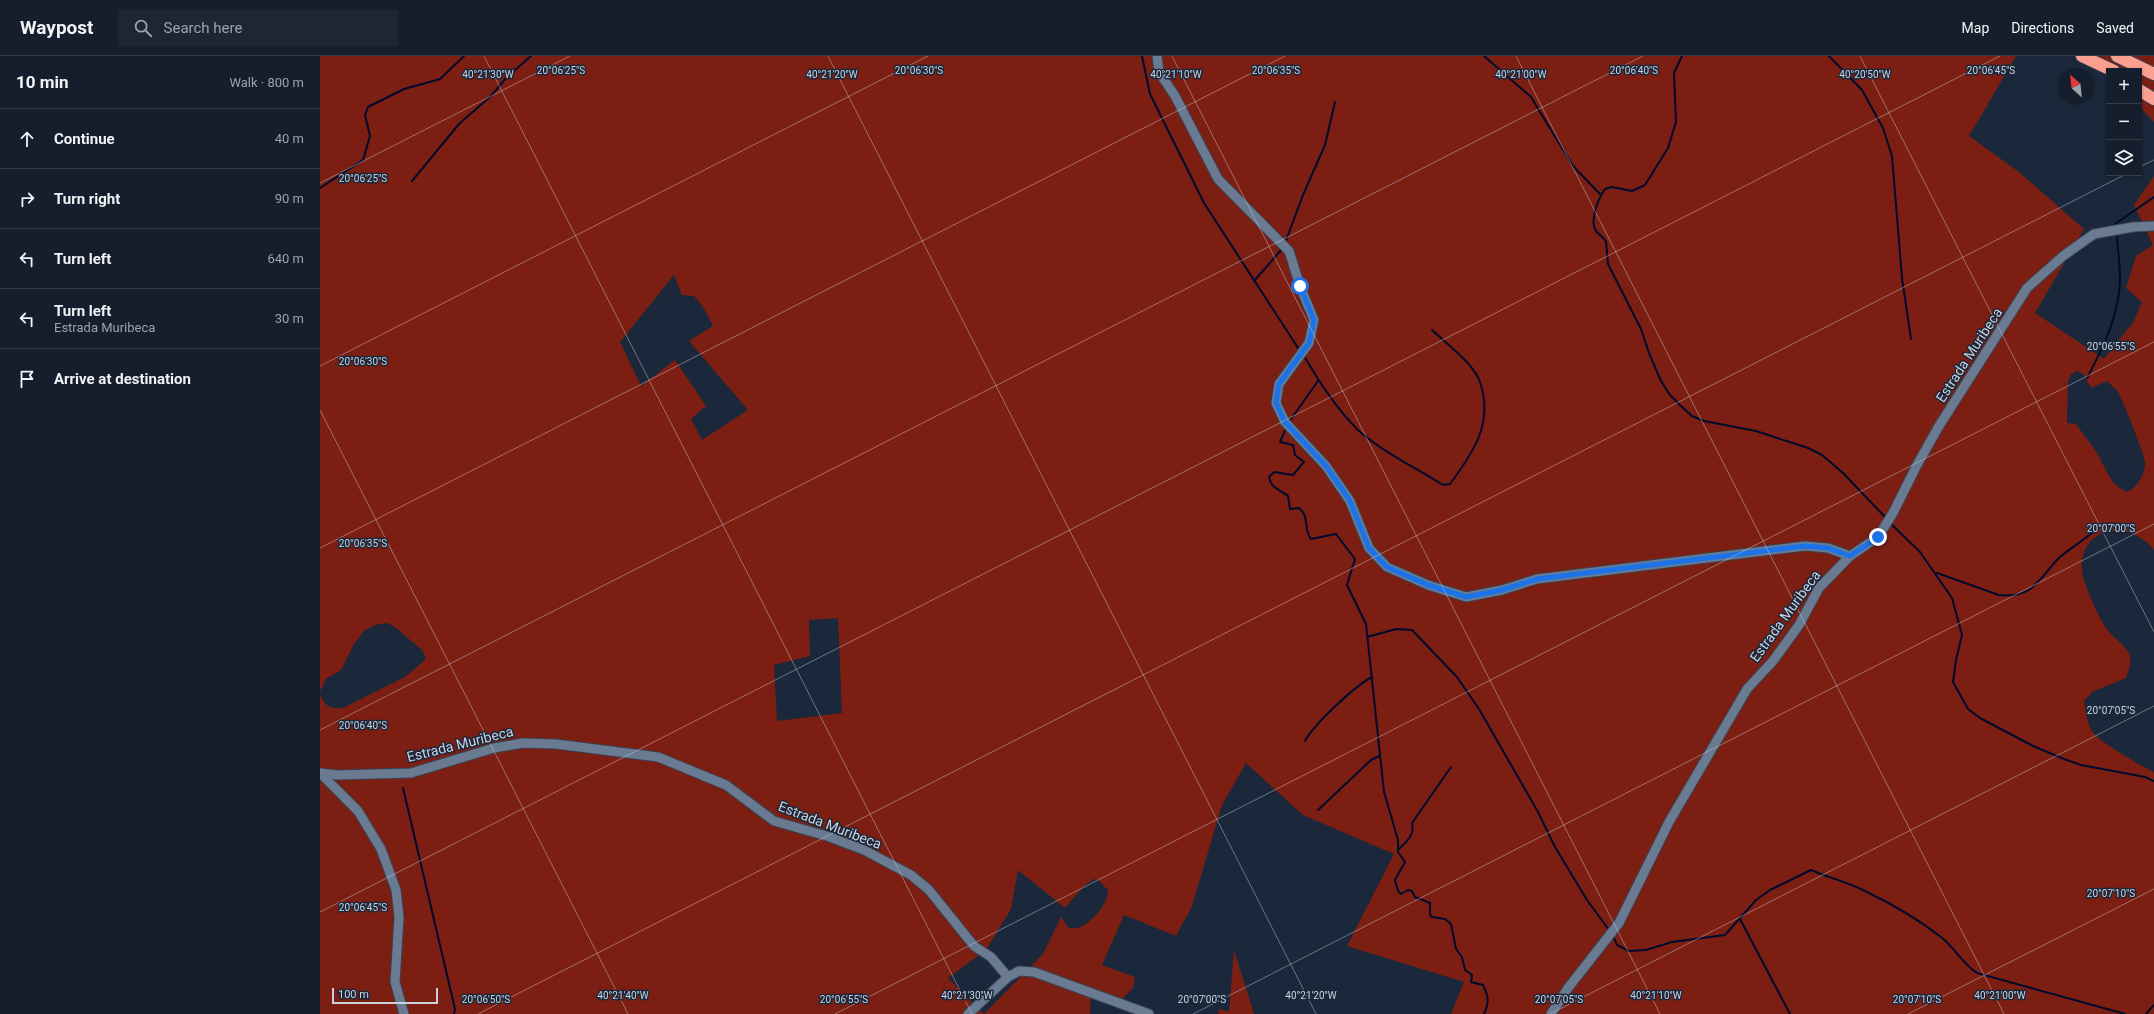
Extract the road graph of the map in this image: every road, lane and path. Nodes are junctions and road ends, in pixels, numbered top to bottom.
1 (1157, 56) edge
2 (2082, 56) edge
3 (2117, 56) edge
4 (2120, 56) edge
5 (2154, 65) edge
6 (2107, 68) edge
7 (2154, 74) edge
8 (2142, 85) edge
9 (2154, 91) edge
10 (2142, 92) edge
11 (2154, 99) edge
12 (2154, 226) edge
13 (1850, 556) junction
14 (320, 773) edge
15 (1008, 977) junction
16 (404, 1014) edge
17 (968, 1014) edge
18 (1149, 1014) edge
19 (1551, 1014) edge

1 - 13 street
2 - 6 highway
3 - 7 highway
4 - 5 highway
8 - 9 highway
10 - 11 highway
12 - 13 street, Estrada Muribeca
13 - 19 street, Estrada Muribeca
14 - 15 street, Estrada Muribeca
14 - 16 street
15 - 17 street
15 - 18 street

